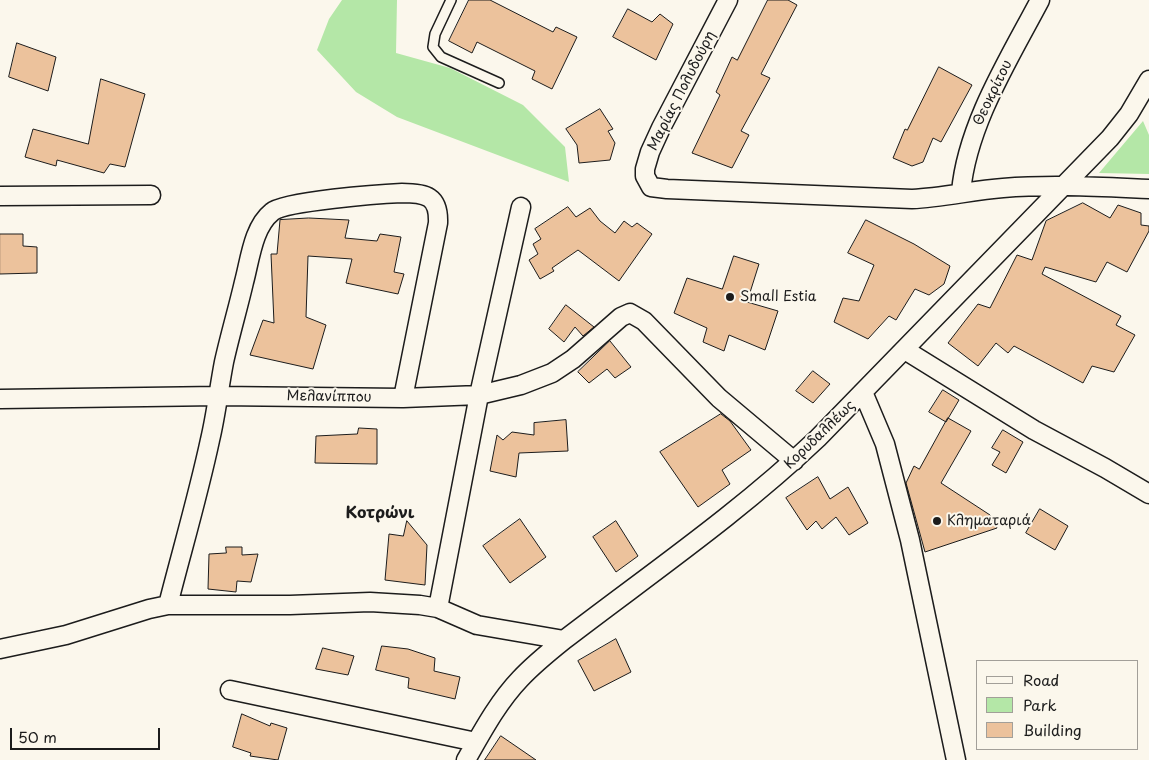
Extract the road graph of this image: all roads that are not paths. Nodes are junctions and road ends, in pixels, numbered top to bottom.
1 (451, 0) edge
2 (728, 0) edge
3 (1040, 0) edge
4 (499, 83) dead end
5 (1147, 95) edge
6 (1064, 187) junction
7 (1149, 189) edge
8 (961, 192) junction
9 (151, 195) dead end
10 (0, 196) edge
11 (521, 207) dead end
12 (905, 350) junction
13 (863, 392) junction
14 (479, 395) junction
15 (218, 396) junction
16 (403, 398) junction
17 (0, 399) edge
18 (794, 461) junction
19 (1149, 494) edge
20 (168, 605) junction
21 (438, 608) junction
22 (564, 640) junction
23 (0, 650) edge
24 (230, 690) dead end
25 (476, 742) junction
26 (466, 760) edge
27 (956, 760) edge

1 - 4 lane
2 - 8 street, Μαρίας Πολυδούρη
3 - 8 street, Θεοκρίτου
5 - 6 street, Κορυδαλλέως
6 - 7 street
6 - 8 street
6 - 12 street, Κορυδαλλέως
9 - 10 street
11 - 14 street
12 - 13 street, Κορυδαλλέως
12 - 19 street
13 - 18 street, Κορυδαλλέως
13 - 27 street
14 - 16 street, Μελανίππου
14 - 18 street, Μελανίππου
14 - 21 street
15 - 16 street, Μελανίππου
15 - 16 street
15 - 17 street, Μελανίππου
15 - 20 street
18 - 22 street, Κορυδαλλέως
20 - 21 street
20 - 23 street
21 - 22 street
22 - 25 street, Κορυδαλλέως
24 - 25 street
25 - 26 street, Κορυδαλλέως

